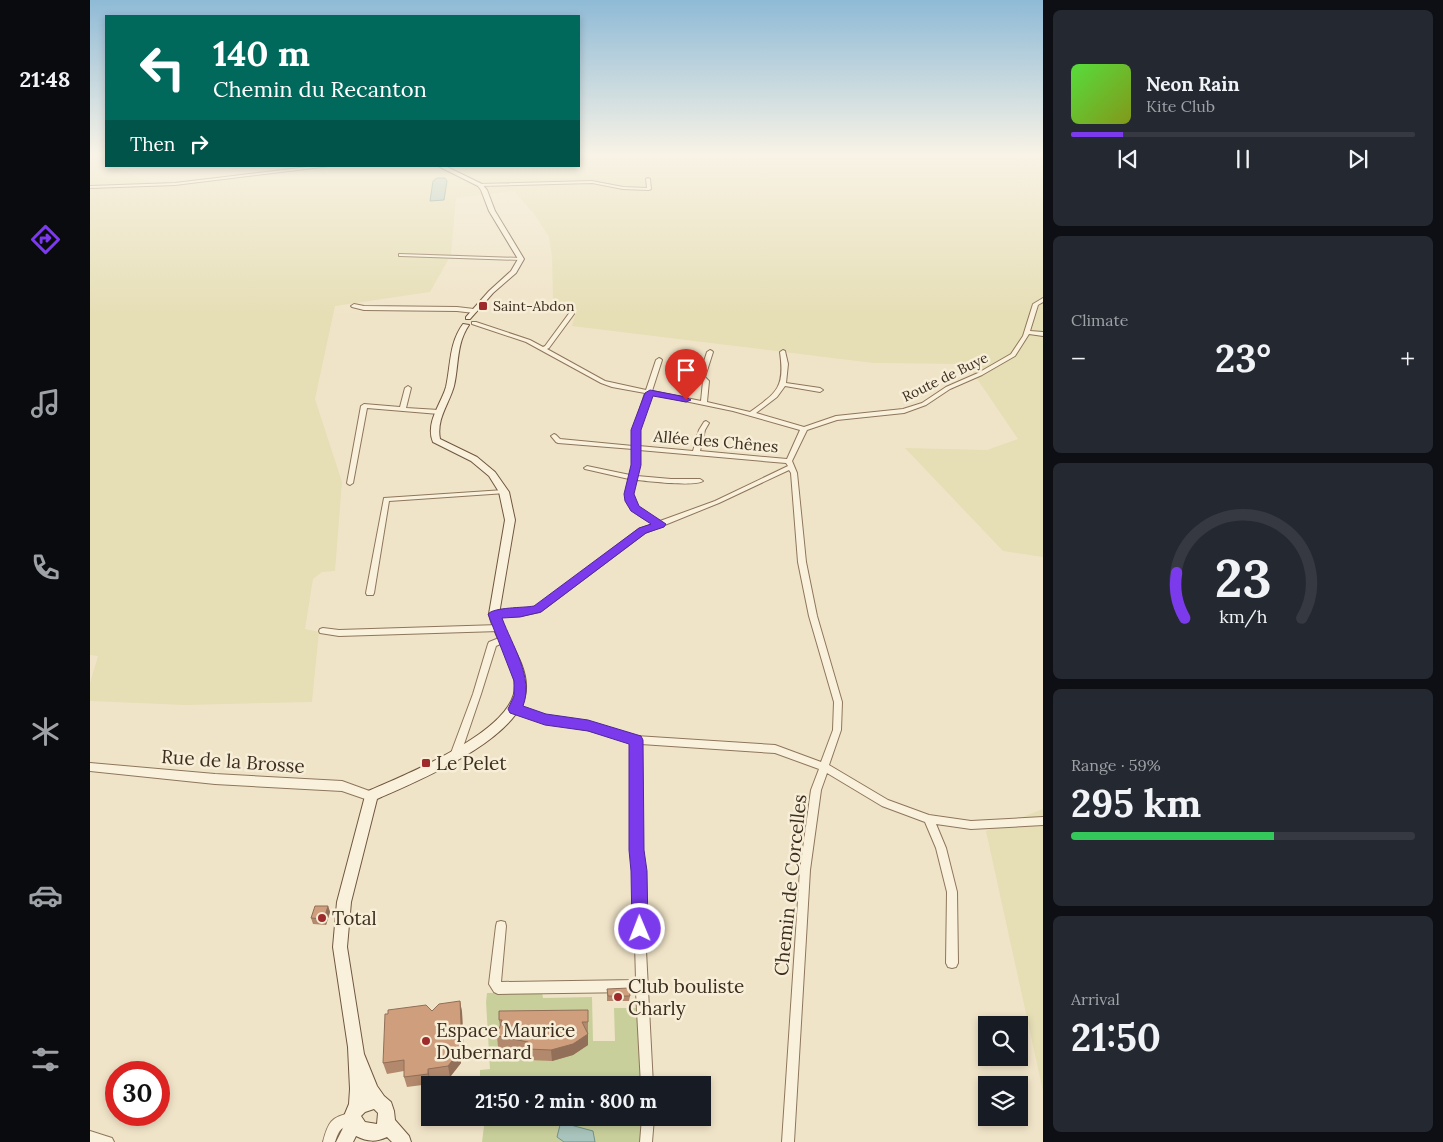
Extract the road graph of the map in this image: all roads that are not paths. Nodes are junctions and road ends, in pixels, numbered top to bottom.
1 (491, 208) edge
2 (401, 255) dead end
3 (521, 259) junction
4 (1041, 301) edge
5 (354, 306) dead end
6 (474, 311) junction
7 (572, 313) dead end
8 (469, 322) junction
9 (1027, 332) junction
10 (1043, 334) edge
11 (542, 349) junction
12 (710, 352) dead end
13 (783, 352) dead end
14 (659, 360) dead end
15 (784, 384) junction
16 (408, 388) dead end
17 (820, 390) dead end
18 (650, 393) junction
19 (704, 403) junction
20 (403, 408) junction
21 (439, 412) junction
22 (751, 414) junction
23 (706, 423) dead end
24 (804, 429) junction
25 (554, 436) dead end
26 (635, 448) junction
27 (696, 453) junction
28 (790, 464) junction
29 (587, 468) dead end
30 (634, 478) junction
31 (700, 481) dead end
32 (350, 483) dead end
33 (504, 492) junction
34 (660, 524) junction
35 (370, 594) dead end
36 (494, 614) junction
37 (498, 628) junction
38 (323, 631) dead end
39 (504, 639) junction
40 (515, 709) junction
41 (636, 740) junction
42 (456, 753) junction
43 (90, 767) edge
44 (824, 767) junction
45 (371, 796) junction
46 (929, 819) junction
47 (1043, 821) edge
48 (501, 926) dead end
49 (952, 963) dead end
50 (641, 986) junction
51 (356, 1047) junction
52 (646, 1076) edge
53 (378, 1102) junction
54 (386, 1123) junction
55 (647, 1126) edge
56 (360, 1132) edge
57 (90, 1137) edge
58 (108, 1142) edge
59 (330, 1142) edge
60 (403, 1142) edge
61 (646, 1142) edge
62 (788, 1142) edge

1 - 3 main road
2 - 3 street
3 - 6 main road
4 - 9 street, Route de Buye
5 - 6 street
6 - 8 main road
7 - 11 street
8 - 11 street
8 - 21 main road
9 - 10 street
9 - 24 street, Route de Buye
11 - 18 street
12 - 19 street
13 - 15 street
14 - 18 street
15 - 17 street
15 - 22 street
16 - 20 street
18 - 19 street
18 - 26 street
19 - 22 street
20 - 21 street
20 - 32 street
21 - 33 main road
22 - 24 street
23 - 27 street
24 - 28 street
25 - 26 street, Allée des Chênes
26 - 27 street, Allée des Chênes
26 - 30 street
27 - 28 street, Allée des Chênes
28 - 34 street
28 - 44 street, Chemin de Corcelles
29 - 30 street
30 - 31 street
30 - 34 street
33 - 35 street
33 - 36 main road
34 - 36 street
36 - 37 main road
37 - 38 street
37 - 39 main road
39 - 40 main road
39 - 42 street
40 - 41 street
40 - 42 main road
41 - 44 street
41 - 50 street
42 - 45 main road
43 - 45 street, Rue de la Brosse
44 - 46 street
44 - 62 street, Chemin de Corcelles
45 - 51 main road
46 - 47 street
46 - 49 street
48 - 50 street
50 - 52 street
51 - 53 main road
51 - 56 main road
53 - 54 main road
53 - 56 main road
54 - 56 main road
54 - 60 main road
55 - 61 street
56 - 59 street
57 - 58 street

